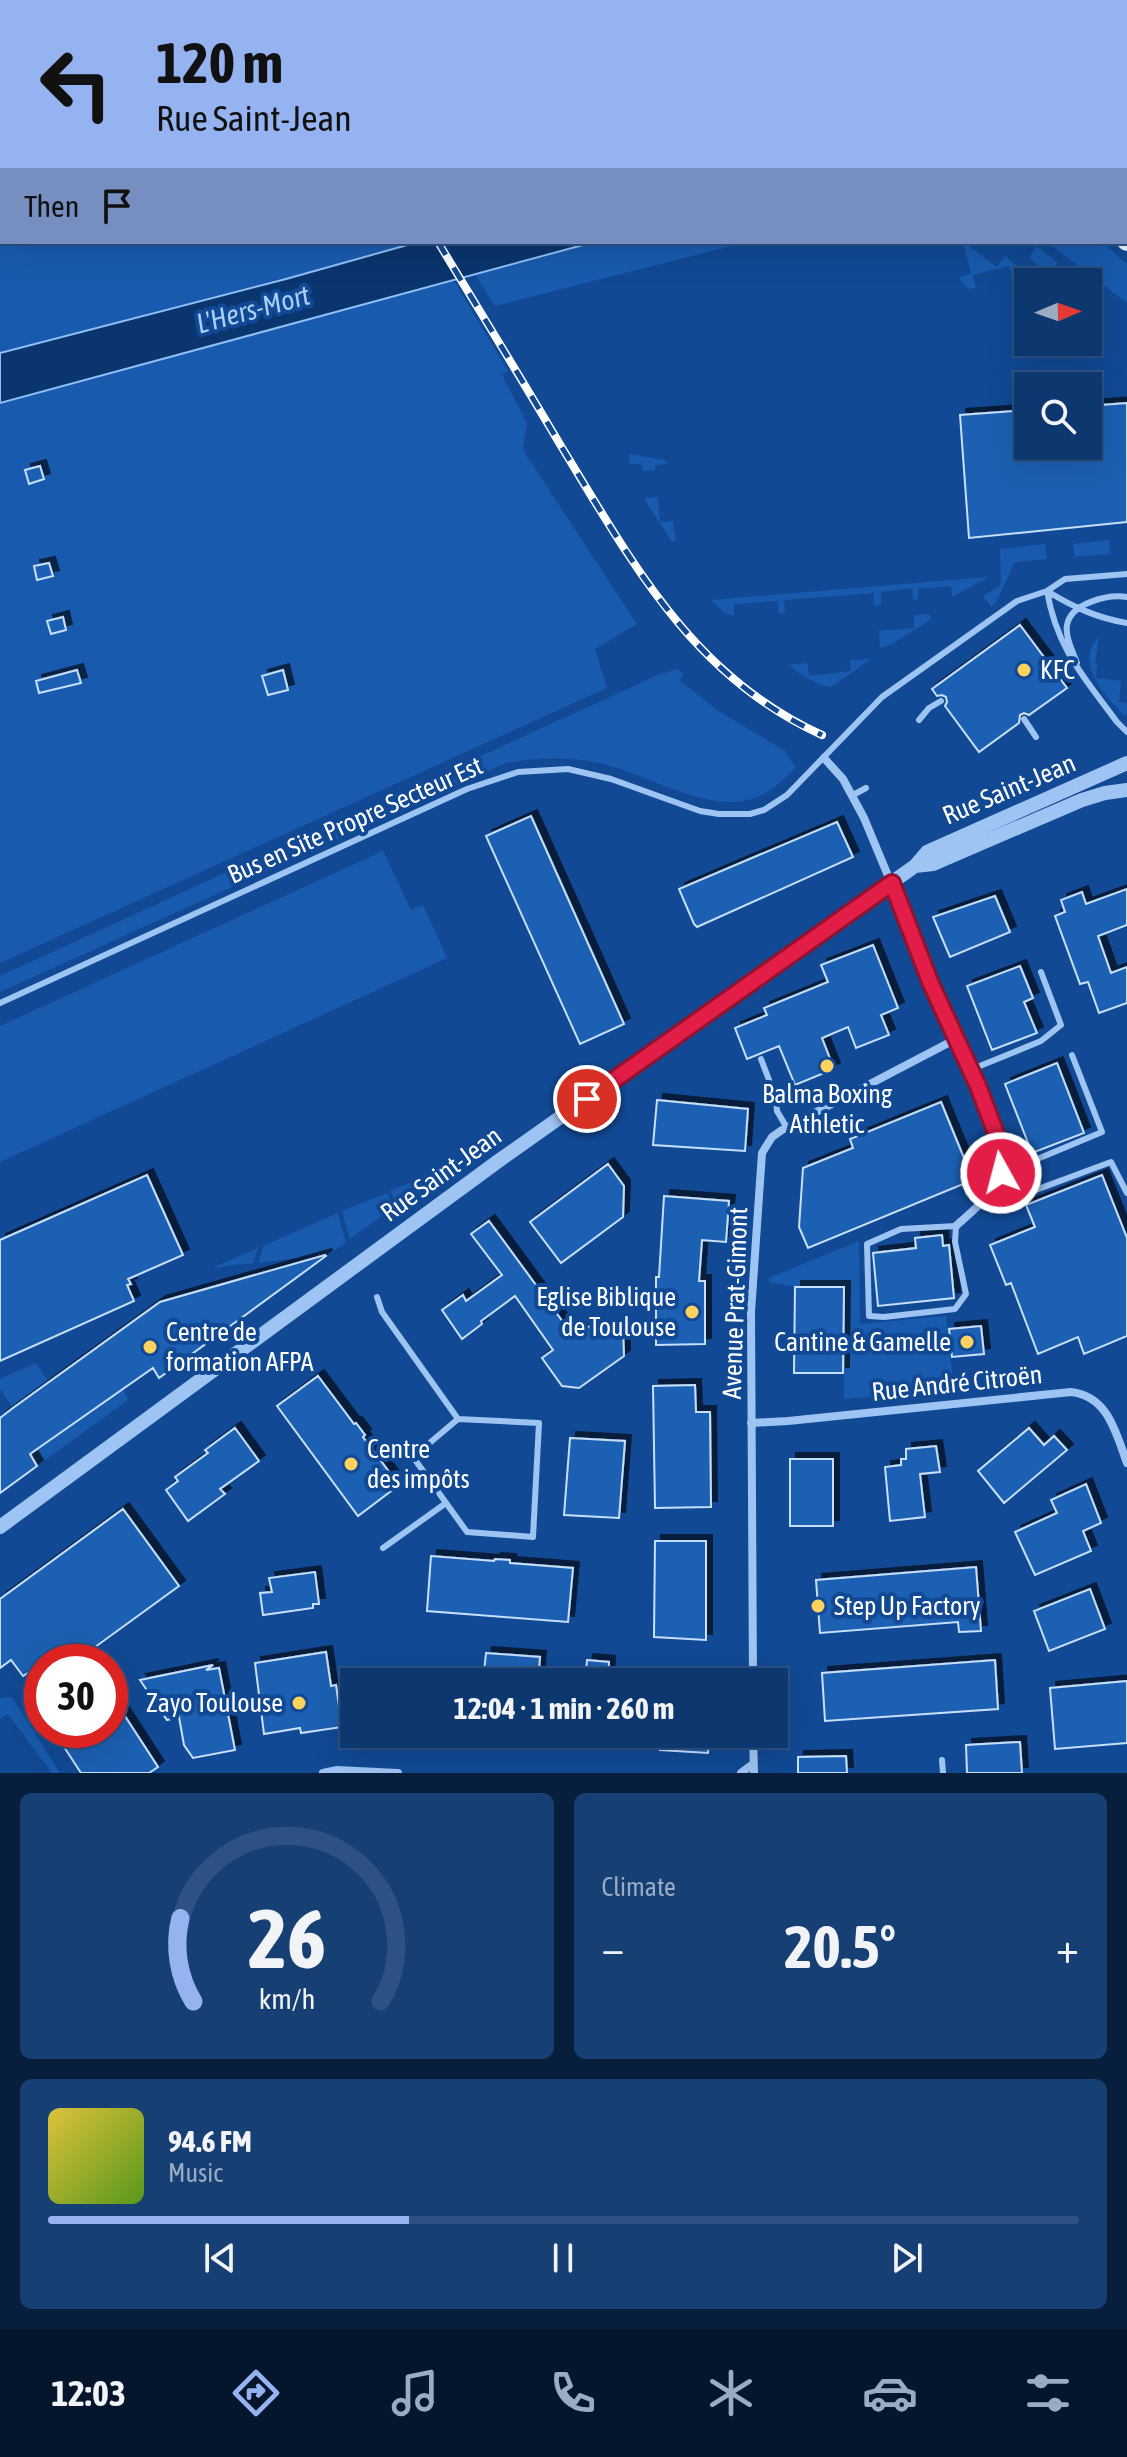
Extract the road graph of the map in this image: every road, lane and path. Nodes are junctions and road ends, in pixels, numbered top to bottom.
1 (1127, 574) edge
2 (1047, 591) junction
3 (1127, 597) edge
4 (1076, 609) junction
5 (1127, 623) edge
6 (1078, 670) junction
7 (941, 701) dead end
8 (1024, 719) dead end
9 (919, 720) dead end
10 (1127, 732) edge
11 (1036, 737) dead end
12 (824, 758) junction
13 (1127, 763) edge
14 (866, 788) dead end
15 (1127, 790) edge
16 (853, 795) junction
17 (915, 866) junction
18 (892, 883) junction
19 (1041, 972) dead end
20 (0, 1003) edge
21 (956, 1039) junction
22 (1072, 1055) dead end
23 (761, 1059) dead end
24 (970, 1070) junction
25 (787, 1128) junction
26 (1003, 1159) junction
27 (1127, 1193) edge
28 (988, 1195) junction
29 (956, 1226) junction
30 (377, 1297) dead end
31 (458, 1419) junction
32 (751, 1423) junction
33 (1127, 1463) edge
34 (446, 1503) junction
35 (0, 1527) edge
36 (383, 1548) dead end
37 (753, 1668) edge
38 (753, 1748) edge
39 (942, 1760) dead end
40 (754, 1769) edge
41 (323, 1773) edge
42 (398, 1773) edge
43 (741, 1773) edge
44 (943, 1773) edge

1 - 2 lane, Bus en Site Propre Secteur Est
2 - 4 lane
2 - 6 lane
2 - 12 lane, Bus en Site Propre Secteur Est
3 - 4 lane
4 - 5 lane
4 - 6 lane
6 - 10 lane
7 - 9 lane
8 - 11 lane
12 - 16 street
12 - 20 lane, Bus en Site Propre Secteur Est
13 - 17 street, Rue Saint-Jean
14 - 16 lane
15 - 17 street, Rue Saint-Jean
16 - 18 street
17 - 18 street, Rue Saint-Jean
18 - 21 street
18 - 35 street, Rue Saint-Jean
19 - 24 lane
21 - 24 street
21 - 25 street, Avenue Prat-Gimont
22 - 26 lane
23 - 25 lane
24 - 26 street
25 - 32 street, Avenue Prat-Gimont
26 - 28 street
27 - 28 lane
28 - 29 street
29 - 29 lane
30 - 31 lane
31 - 34 lane
31 - 34 lane
32 - 33 street, Rue André Citroën
32 - 37 street, Avenue Prat-Gimont
34 - 36 lane
38 - 40 street
39 - 44 lane
40 - 43 street
41 - 42 street

